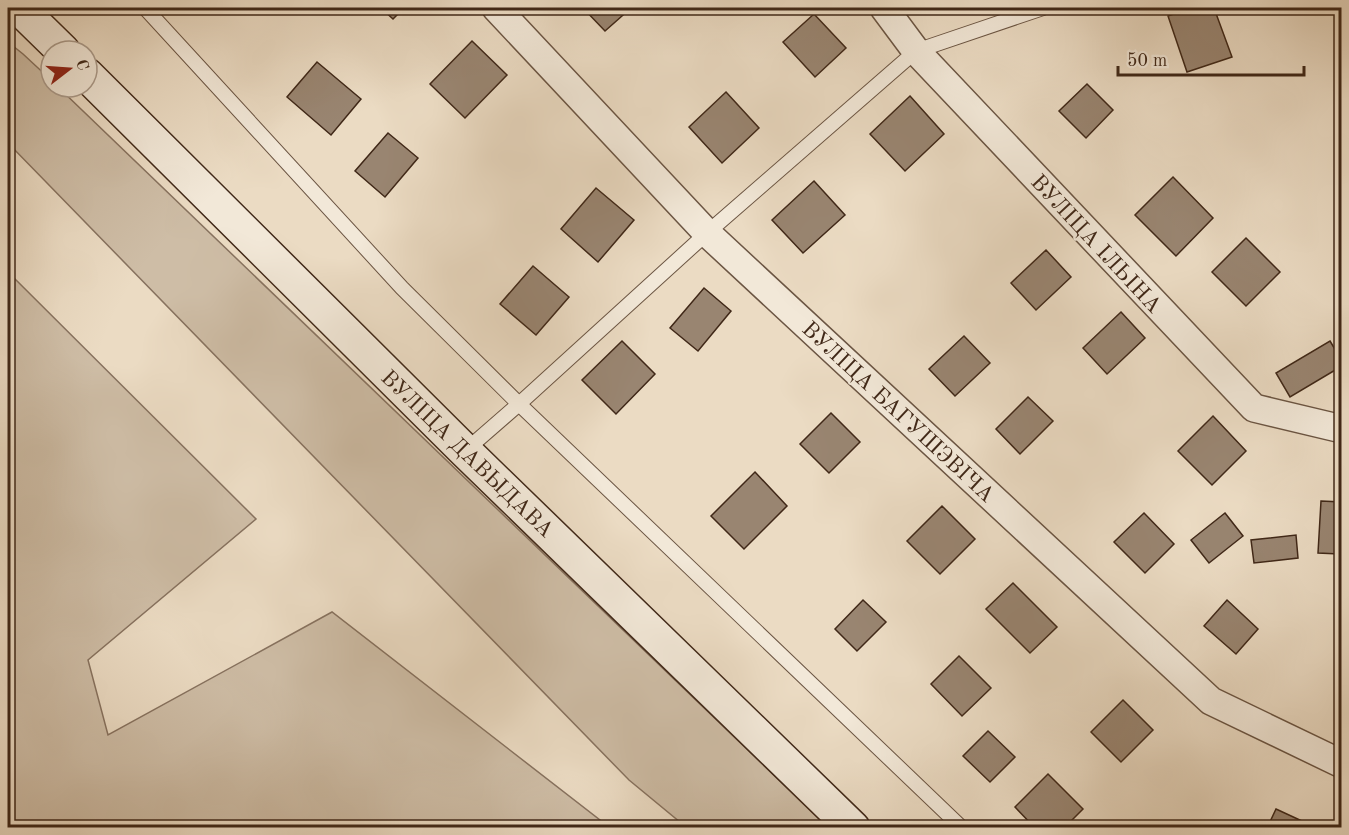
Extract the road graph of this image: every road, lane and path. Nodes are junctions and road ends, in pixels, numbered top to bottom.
1 (19, 8) edge
2 (145, 8) edge
3 (496, 8) edge
4 (884, 8) edge
5 (1043, 8) edge
6 (51, 39) edge
7 (916, 51) junction
8 (99, 87) edge
9 (707, 233) junction
10 (519, 405) junction
11 (1341, 429) edge
12 (465, 451) junction
13 (1341, 764) edge
14 (853, 828) edge
15 (962, 828) edge

1 - 6 street
2 - 10 lane
3 - 9 street, ВУЛІЦА БАГУШЭВІЧА
4 - 7 street, ВУЛІЦА ІЛЬІНА
5 - 7 lane
7 - 9 lane
7 - 11 street, ВУЛІЦА ІЛЬІНА
8 - 12 street, ВУЛІЦА ДАВЫДАВА
9 - 10 lane
9 - 13 street, ВУЛІЦА БАГУШЭВІЧА
10 - 12 lane
10 - 15 lane
12 - 14 street, ВУЛІЦА ДАВЫДАВА

